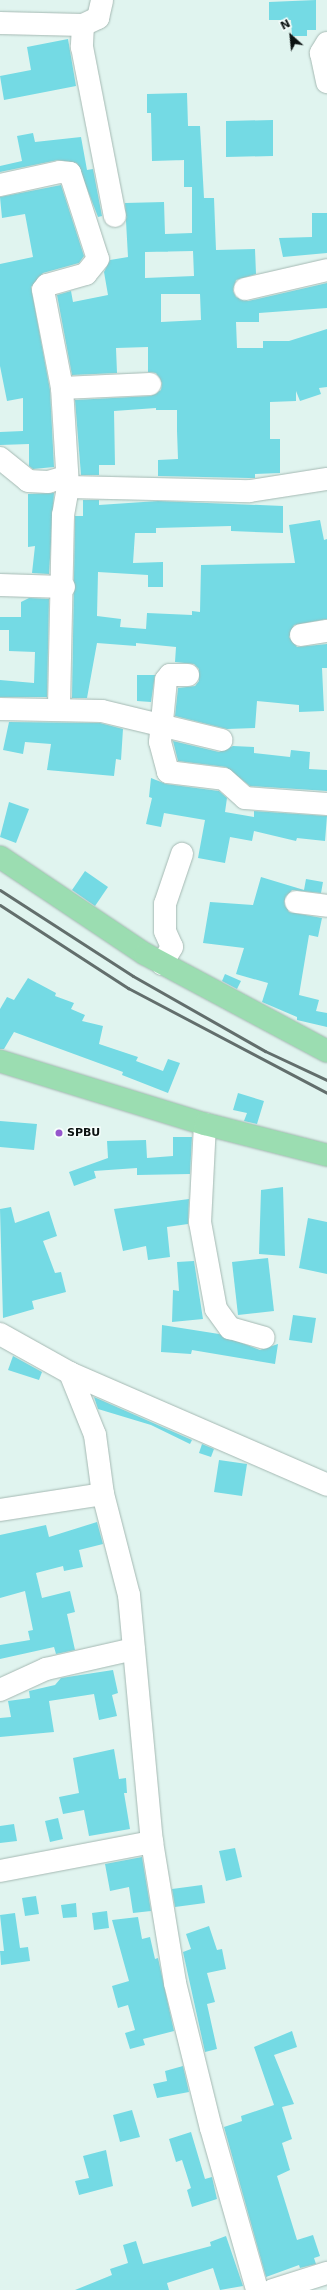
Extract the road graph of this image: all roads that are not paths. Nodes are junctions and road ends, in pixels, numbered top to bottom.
1 (102, 0) edge
2 (0, 23) edge
3 (83, 25) junction
4 (327, 43) edge
5 (327, 82) edge
6 (0, 185) edge
7 (115, 216) dead end
8 (327, 270) edge
9 (245, 289) dead end
10 (150, 384) dead end
11 (62, 388) junction
12 (0, 458) edge
13 (327, 478) edge
14 (67, 482) junction
15 (0, 585) edge
16 (64, 587) junction
17 (327, 631) edge
18 (301, 634) dead end
19 (188, 675) dead end
20 (0, 708) edge
21 (59, 708) junction
22 (163, 727) junction
23 (222, 740) dead end
24 (327, 804) edge
25 (182, 854) dead end
26 (0, 857) edge
27 (296, 902) dead end
28 (327, 906) edge
29 (162, 964) junction
30 (327, 1051) edge
31 (0, 1061) edge
32 (205, 1124) junction
33 (327, 1155) edge
34 (0, 1334) edge
35 (264, 1338) dead end
36 (70, 1373) junction
37 (327, 1484) edge
38 (103, 1494) junction
39 (0, 1510) edge
40 (134, 1649) junction
41 (0, 1690) edge
42 (152, 1842) junction
43 (0, 1871) edge
44 (327, 2273) edge
45 (258, 2290) edge
46 (273, 2290) edge

1 - 3 street
2 - 3 street
3 - 7 street
4 - 5 street
6 - 11 street
8 - 9 street
10 - 11 street
11 - 14 street
12 - 14 street
13 - 14 street
14 - 16 street
15 - 16 street
16 - 21 street
17 - 18 street
19 - 22 street
20 - 21 street
21 - 22 street
22 - 23 street
22 - 24 street
25 - 29 street
26 - 29 main road
27 - 28 street
29 - 30 main road
31 - 32 main road
32 - 33 main road
32 - 35 street
34 - 36 street
36 - 37 street
36 - 38 street
38 - 39 street
38 - 40 street
40 - 41 street
40 - 42 street
42 - 43 street
42 - 45 street
44 - 46 street

